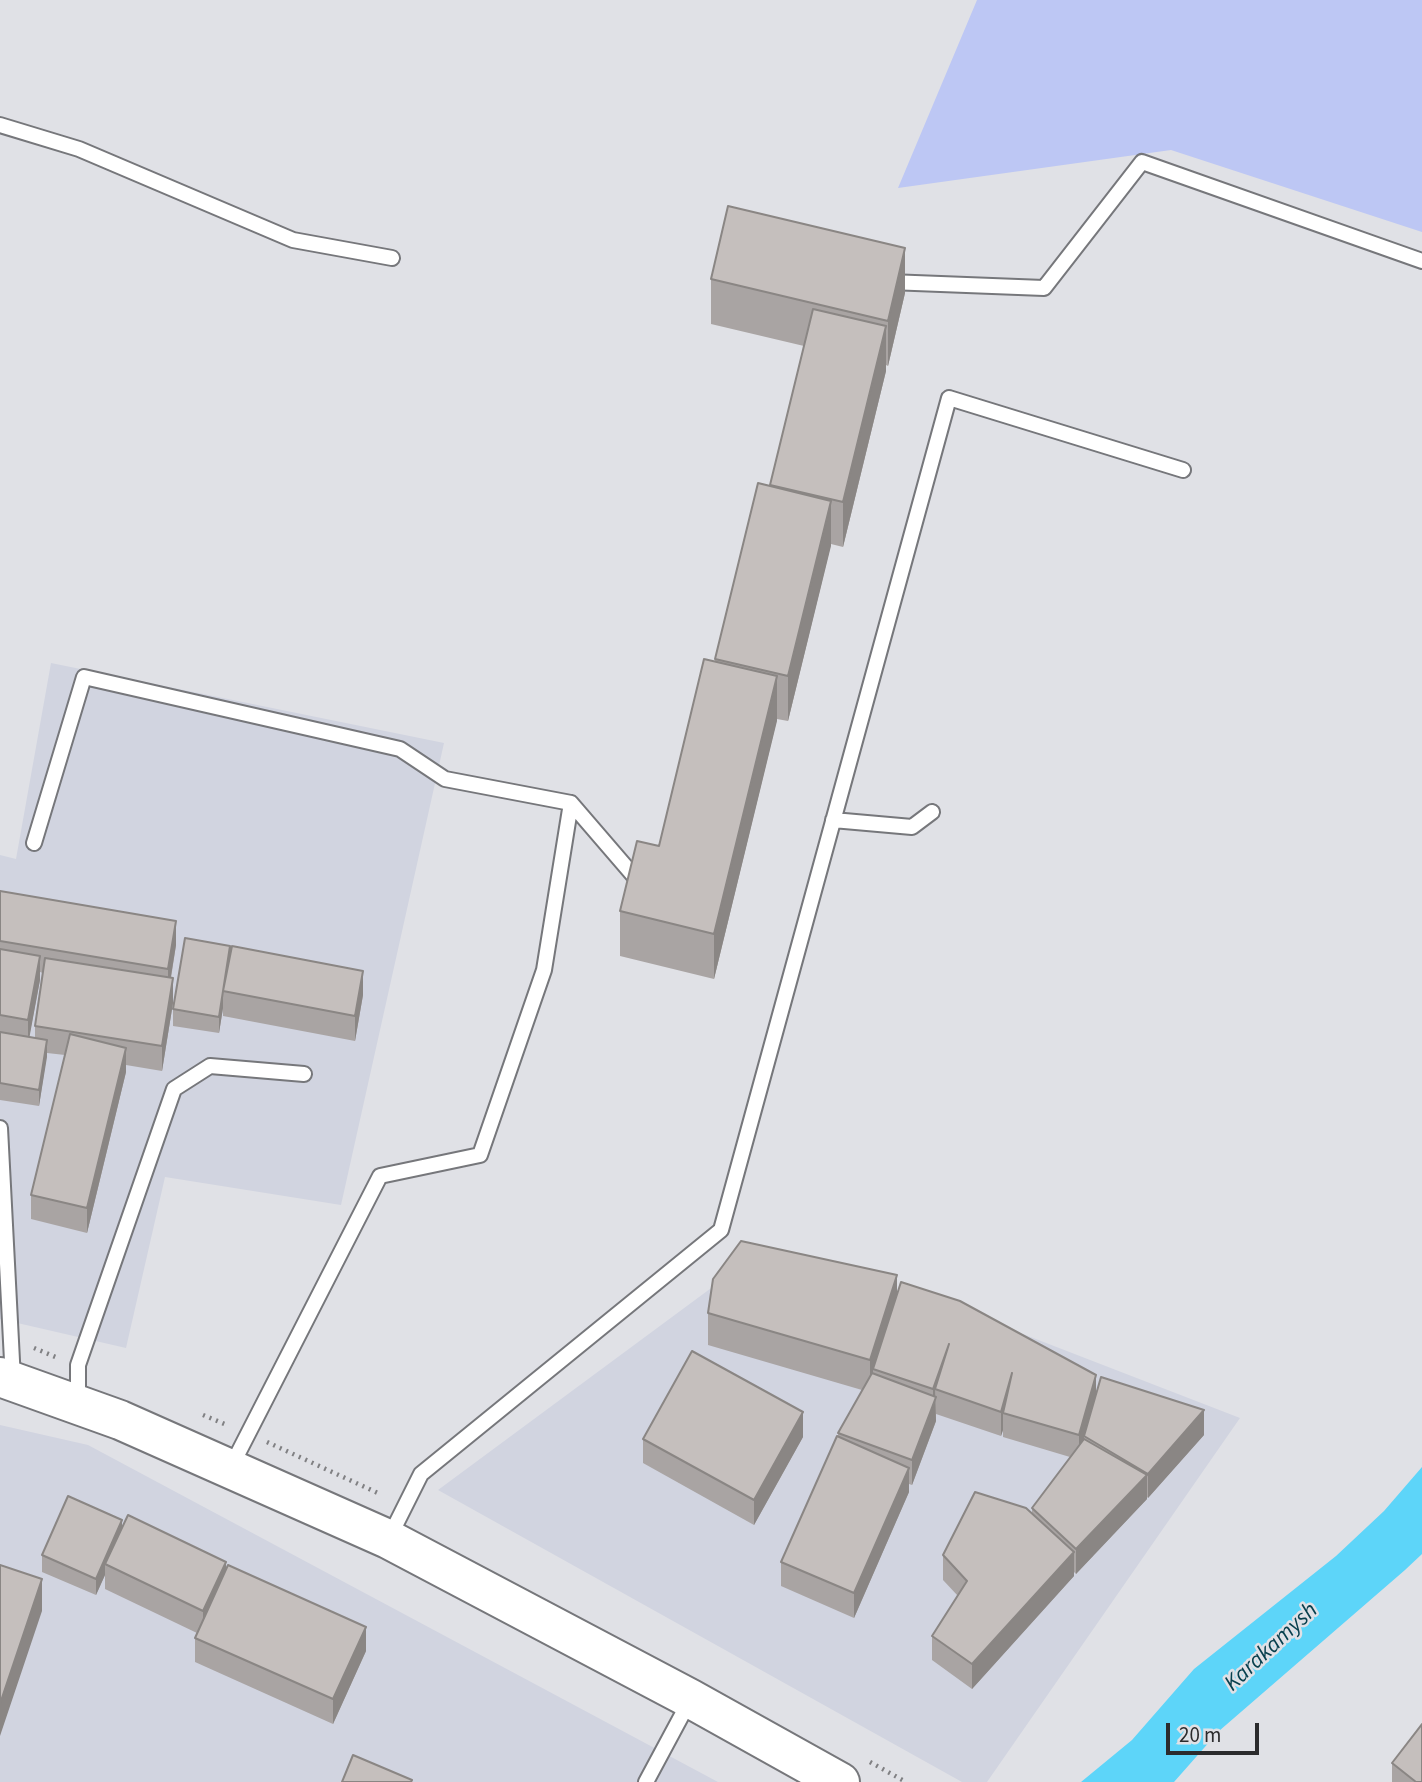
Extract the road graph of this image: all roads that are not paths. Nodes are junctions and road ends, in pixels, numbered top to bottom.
1 (0, 125) edge
2 (392, 258) dead end
3 (1422, 261) edge
4 (869, 281) edge
5 (1183, 470) dead end
6 (571, 803) junction
7 (932, 812) dead end
8 (833, 820) junction
9 (34, 843) dead end
10 (633, 875) edge
11 (304, 1074) dead end
12 (0, 1128) edge
13 (7, 1379) edge
14 (78, 1404) junction
15 (230, 1468) junction
16 (388, 1539) junction
17 (691, 1699) junction
18 (646, 1782) edge
19 (840, 1782) edge

1 - 2 lane
3 - 4 lane
5 - 8 lane
6 - 9 lane
6 - 10 lane
6 - 15 lane
7 - 8 lane
8 - 16 lane
11 - 14 lane
12 - 13 lane
13 - 14 main road
14 - 15 main road
15 - 16 main road
16 - 17 main road
17 - 18 lane
17 - 19 main road

